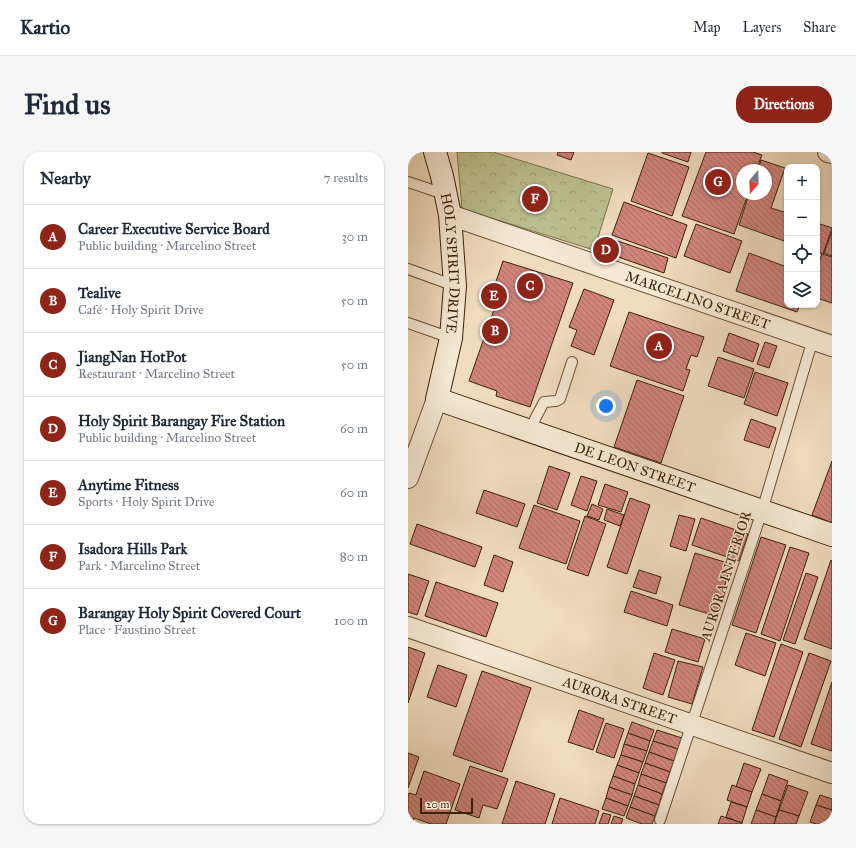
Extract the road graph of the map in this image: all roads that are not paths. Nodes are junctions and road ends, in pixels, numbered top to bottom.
1 (435, 152) edge
2 (828, 152) edge
3 (832, 153) edge
4 (408, 182) edge
5 (448, 205) junction
6 (408, 269) edge
7 (455, 286) junction
8 (408, 323) edge
9 (451, 338) junction
10 (813, 339) junction
11 (832, 346) edge
12 (572, 362) dead end
13 (437, 399) junction
14 (530, 431) junction
15 (408, 478) edge
16 (762, 511) junction
17 (832, 535) edge
18 (408, 627) edge
19 (692, 725) junction
20 (832, 773) edge
21 (660, 820) dead end

1 - 5 main road, HOLY SPIRIT DRIVE
2 - 3 street
4 - 5 lane
5 - 7 main road, HOLY SPIRIT DRIVE
5 - 10 street, MARCELINO STREET
6 - 7 lane
7 - 9 main road, HOLY SPIRIT DRIVE
8 - 9 lane
9 - 13 main road, HOLY SPIRIT DRIVE
10 - 11 street, MARCELINO STREET
10 - 16 lane, AURORA INTERIOR
12 - 14 lane
13 - 14 main road, DE LEON STREET
13 - 15 street
14 - 16 main road, DE LEON STREET
16 - 17 main road, DE LEON STREET
16 - 19 lane, AURORA INTERIOR
18 - 19 street, AURORA STREET
19 - 20 street, AURORA STREET
19 - 21 lane, AURORA INTERIOR

